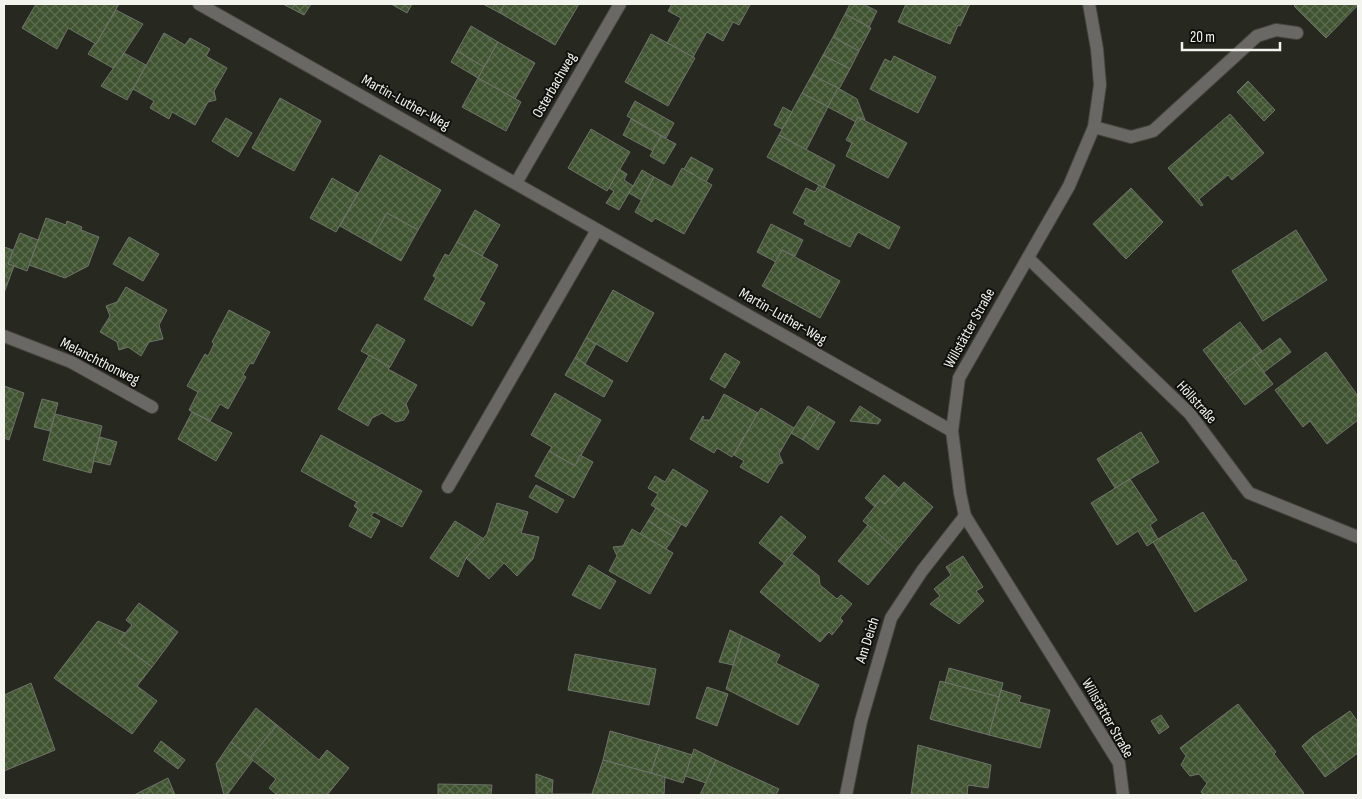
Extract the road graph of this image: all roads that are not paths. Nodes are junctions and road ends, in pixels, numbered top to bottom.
1 (199, 4) edge
2 (620, 4) edge
3 (1089, 4) edge
4 (1297, 33) dead end
5 (1094, 127) junction
6 (516, 183) junction
7 (598, 230) junction
8 (1028, 258) junction
9 (4, 336) edge
10 (152, 407) dead end
11 (952, 431) junction
12 (448, 487) dead end
13 (965, 516) junction
14 (1358, 537) edge
15 (846, 795) edge
16 (1123, 795) edge

1 - 6 street, Martin-Luther-Weg
2 - 6 street, Osterbachweg
3 - 5 street, Willstätter Straße
4 - 5 street
5 - 8 street, Willstätter Straße
6 - 7 street, Martin-Luther-Weg
7 - 11 street, Martin-Luther-Weg
7 - 12 street
8 - 11 street, Willstätter Straße
8 - 14 street, Höllstraße
9 - 10 street, Melanchthonweg
11 - 13 street, Willstätter Straße
13 - 15 street, Am Deich
13 - 16 street, Willstätter Straße

